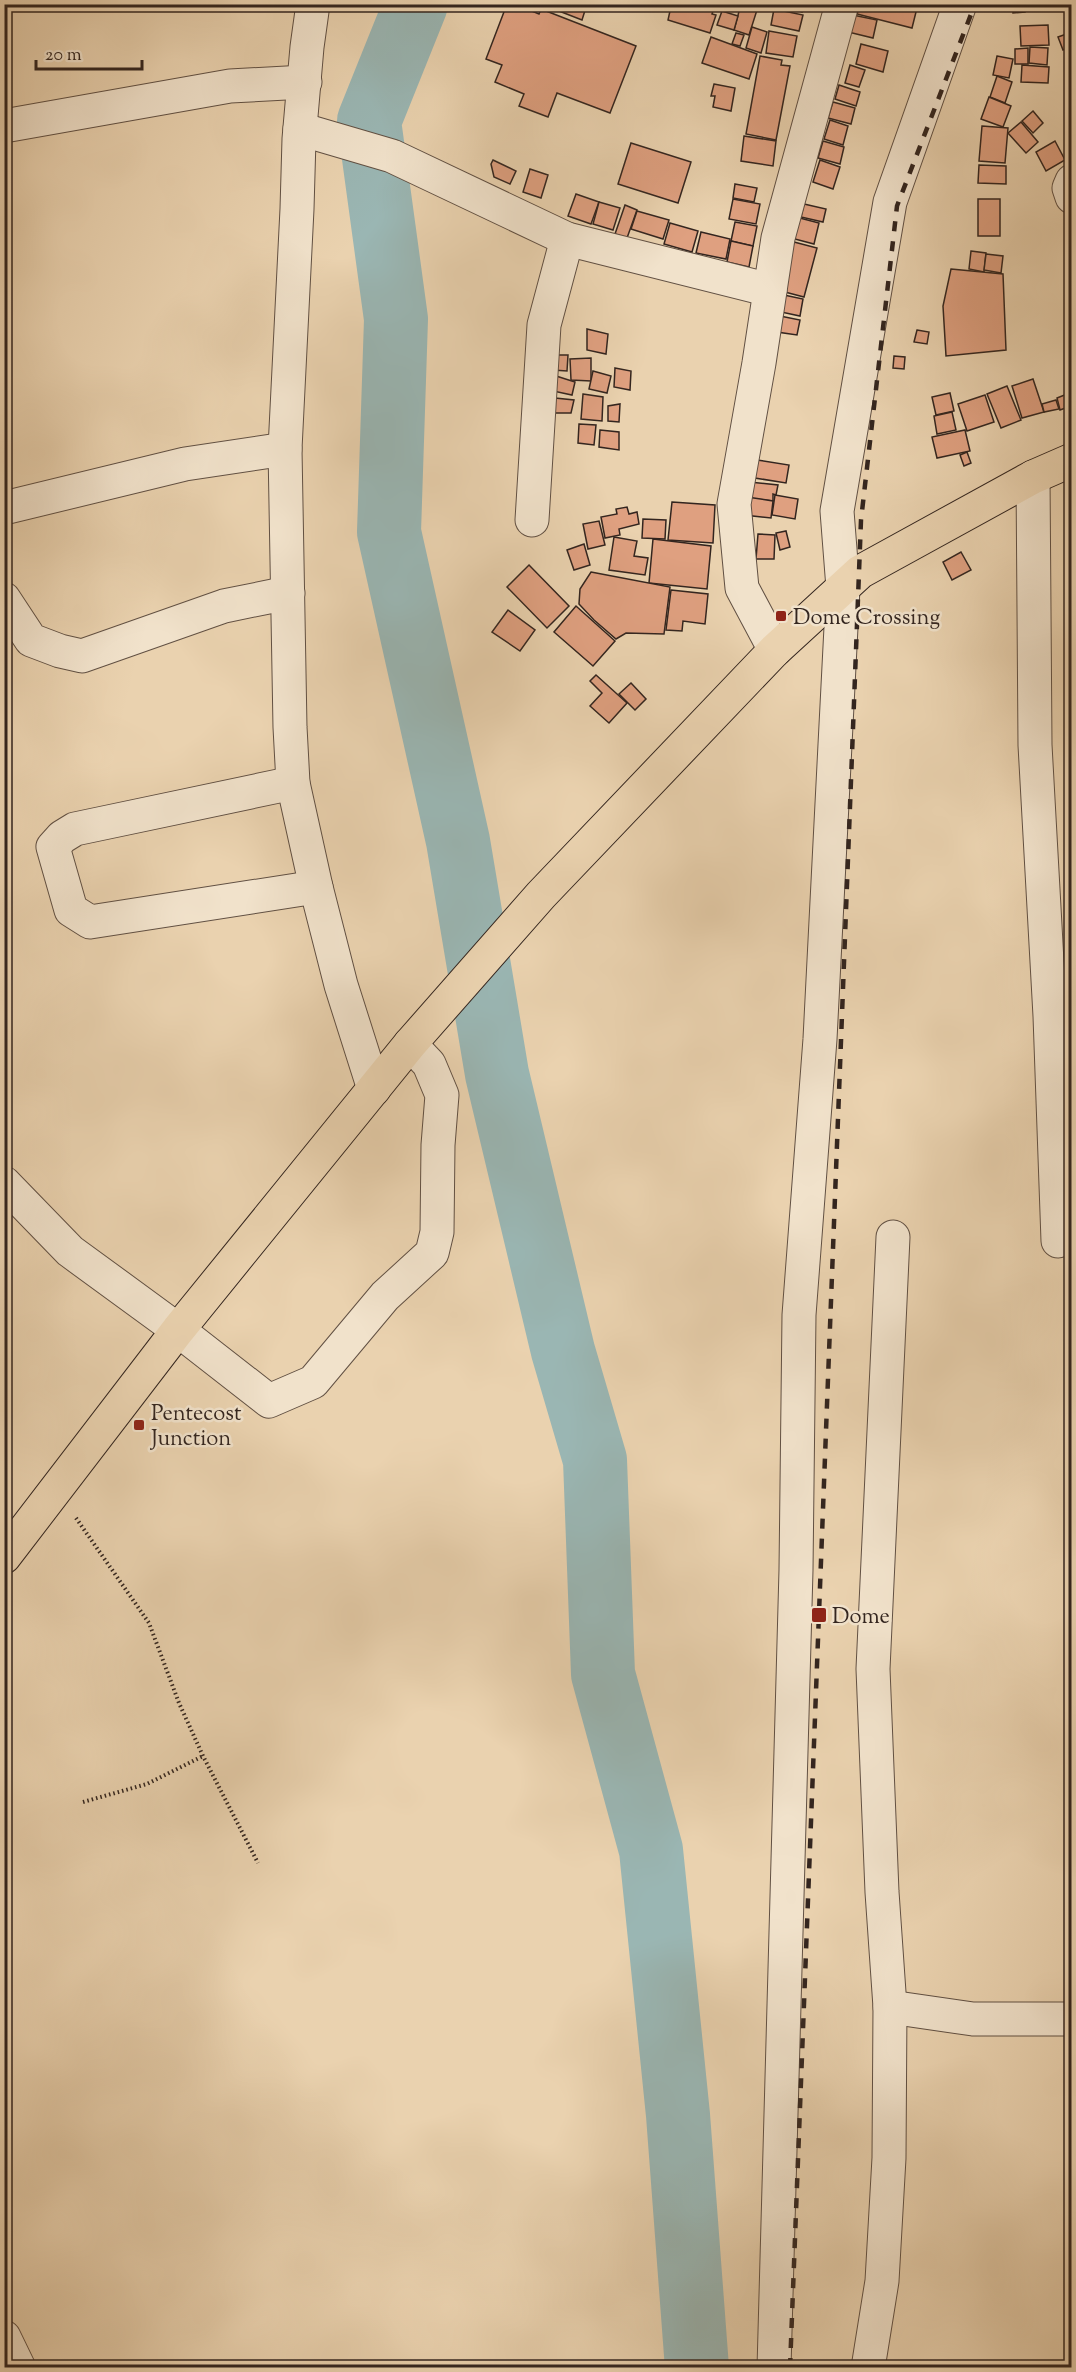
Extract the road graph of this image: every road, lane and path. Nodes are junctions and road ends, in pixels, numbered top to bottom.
1 (313, 4) edge
2 (842, 4) edge
3 (960, 4) edge
4 (305, 82) junction
5 (4, 126) edge
6 (315, 134) junction
7 (1071, 181) edge
8 (1071, 197) edge
9 (567, 239) junction
10 (770, 290) junction
11 (285, 449) junction
12 (1071, 460) edge
13 (1033, 477) junction
14 (4, 508) edge
15 (532, 520) dead end
16 (843, 588) junction
17 (288, 593) junction
18 (4, 599) edge
19 (775, 650) junction
20 (293, 783) junction
21 (316, 887) junction
22 (1061, 1029) edge
23 (414, 1040) junction
24 (374, 1089) junction
25 (4, 1183) edge
26 (893, 1238) dead end
27 (1058, 1241) dead end
28 (178, 1330) junction
29 (57, 1490) junction
30 (4, 1557) edge
31 (203, 1756) junction
32 (83, 1802) dead end
33 (258, 1863) dead end
34 (890, 2007) junction
35 (1071, 2019) edge
36 (4, 2337) edge
37 (19, 2367) edge
38 (774, 2367) edge
39 (868, 2367) edge

1 - 4 street
2 - 10 street
3 - 16 street
4 - 5 street
4 - 6 street
6 - 9 street
6 - 11 street
7 - 8 street
9 - 10 street
9 - 15 street
10 - 19 street
11 - 14 street
11 - 17 street
12 - 13 main road
13 - 16 main road
13 - 22 street
16 - 19 main road
16 - 38 street
17 - 18 street
17 - 20 street
19 - 23 main road
20 - 21 street
20 - 21 street
21 - 24 street
22 - 27 street
23 - 24 main road
23 - 28 street
24 - 28 main road
25 - 28 street
26 - 34 street
28 - 29 main road
29 - 30 main road
29 - 31 path
31 - 32 path
31 - 33 path
34 - 35 street
34 - 39 street
36 - 37 street

